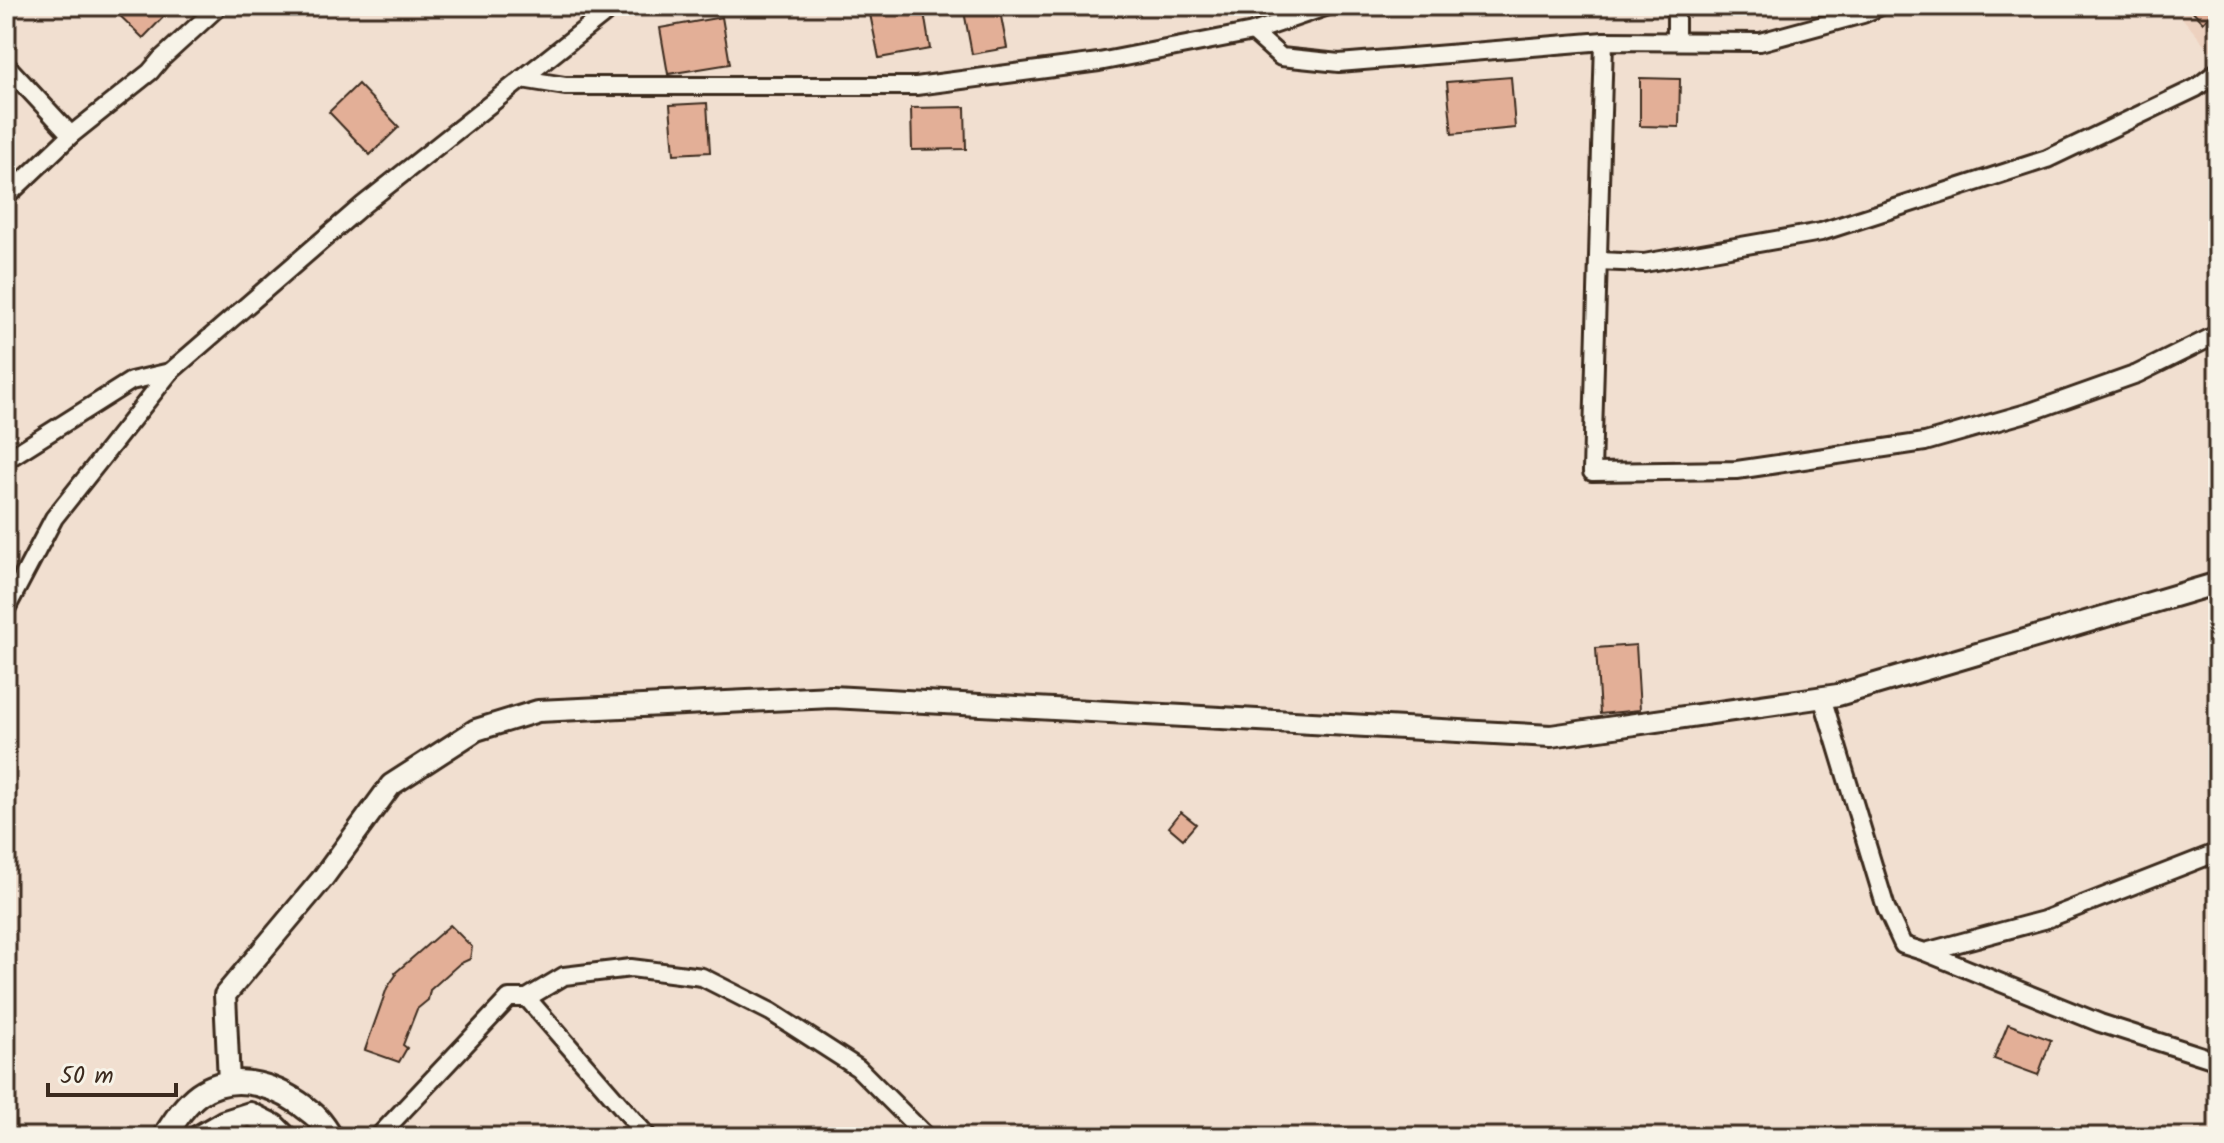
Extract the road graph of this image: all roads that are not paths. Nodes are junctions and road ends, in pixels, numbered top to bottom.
1 (219, 6) edge
2 (614, 6) edge
3 (1328, 6) edge
4 (1676, 6) edge
5 (1881, 6) edge
6 (1253, 32) junction
7 (1604, 41) junction
8 (1676, 41) junction
9 (6, 65) edge
10 (2218, 71) edge
11 (522, 79) junction
12 (71, 135) junction
13 (6, 197) edge
14 (1598, 261) junction
15 (2218, 334) edge
16 (170, 372) junction
17 (6, 460) edge
18 (2218, 583) edge
19 (6, 609) edge
20 (1822, 697) junction
21 (2218, 852) edge
22 (1925, 952) junction
23 (527, 998) junction
24 (2218, 1061) edge
25 (229, 1082) junction
26 (164, 1137) edge
27 (199, 1137) edge
28 (285, 1137) edge
29 (331, 1137) edge
30 (378, 1137) edge
31 (648, 1137) edge
32 (927, 1137) edge

1 - 12 street
2 - 11 street
3 - 6 street
4 - 8 street
5 - 8 street
6 - 7 street
6 - 11 street
7 - 8 street
7 - 14 street
9 - 12 street
10 - 14 street
11 - 16 street
12 - 13 street
14 - 15 street
16 - 17 street
16 - 19 street
18 - 20 street
20 - 22 street
20 - 25 street
21 - 22 street
22 - 24 street
23 - 30 street
23 - 31 street
23 - 32 street
25 - 26 main road
25 - 29 main road
27 - 28 main road

